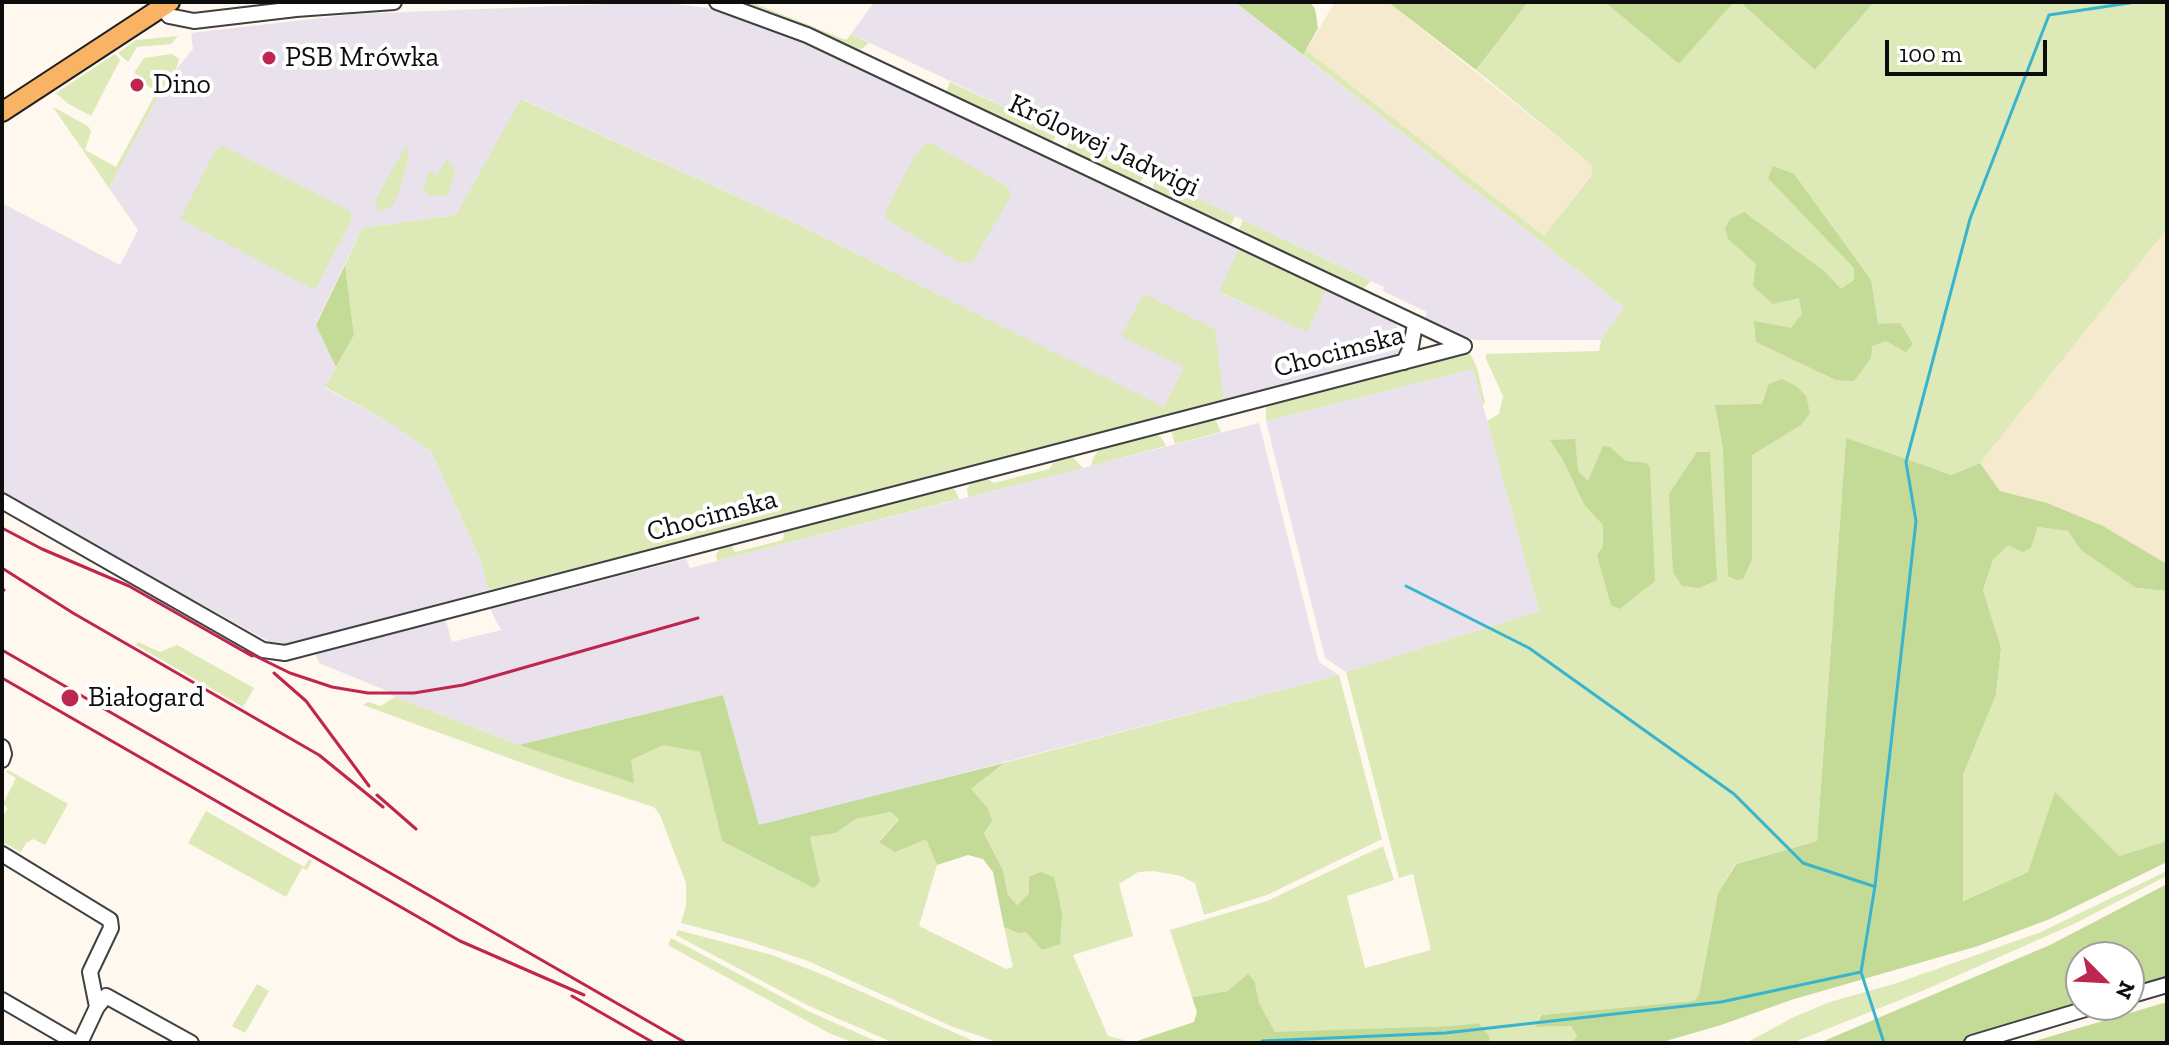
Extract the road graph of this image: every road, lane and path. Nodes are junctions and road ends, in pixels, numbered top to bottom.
1 (394, 2) edge
2 (717, 2) edge
3 (163, 4) edge
4 (2, 112) edge
5 (1415, 324) junction
6 (1464, 346) joint
7 (1404, 362) junction
8 (2, 501) edge
9 (2, 747) edge
10 (2, 760) edge
11 (2, 854) edge
12 (2167, 985) edge
13 (2145, 991) edge
14 (2, 1000) edge
15 (101, 1001) junction
16 (2065, 1015) edge
17 (78, 1043) edge
18 (191, 1043) edge
19 (1972, 1043) edge

1 - 3 street
2 - 5 street, Królowej Jadwigi
3 - 4 main road
5 - 6 street, Królowej Jadwigi
5 - 7 street
6 - 7 street, Chocimska
7 - 8 street, Chocimska
9 - 10 street
11 - 15 street
12 - 13 street
14 - 17 street
15 - 17 street
15 - 18 street
16 - 19 street

